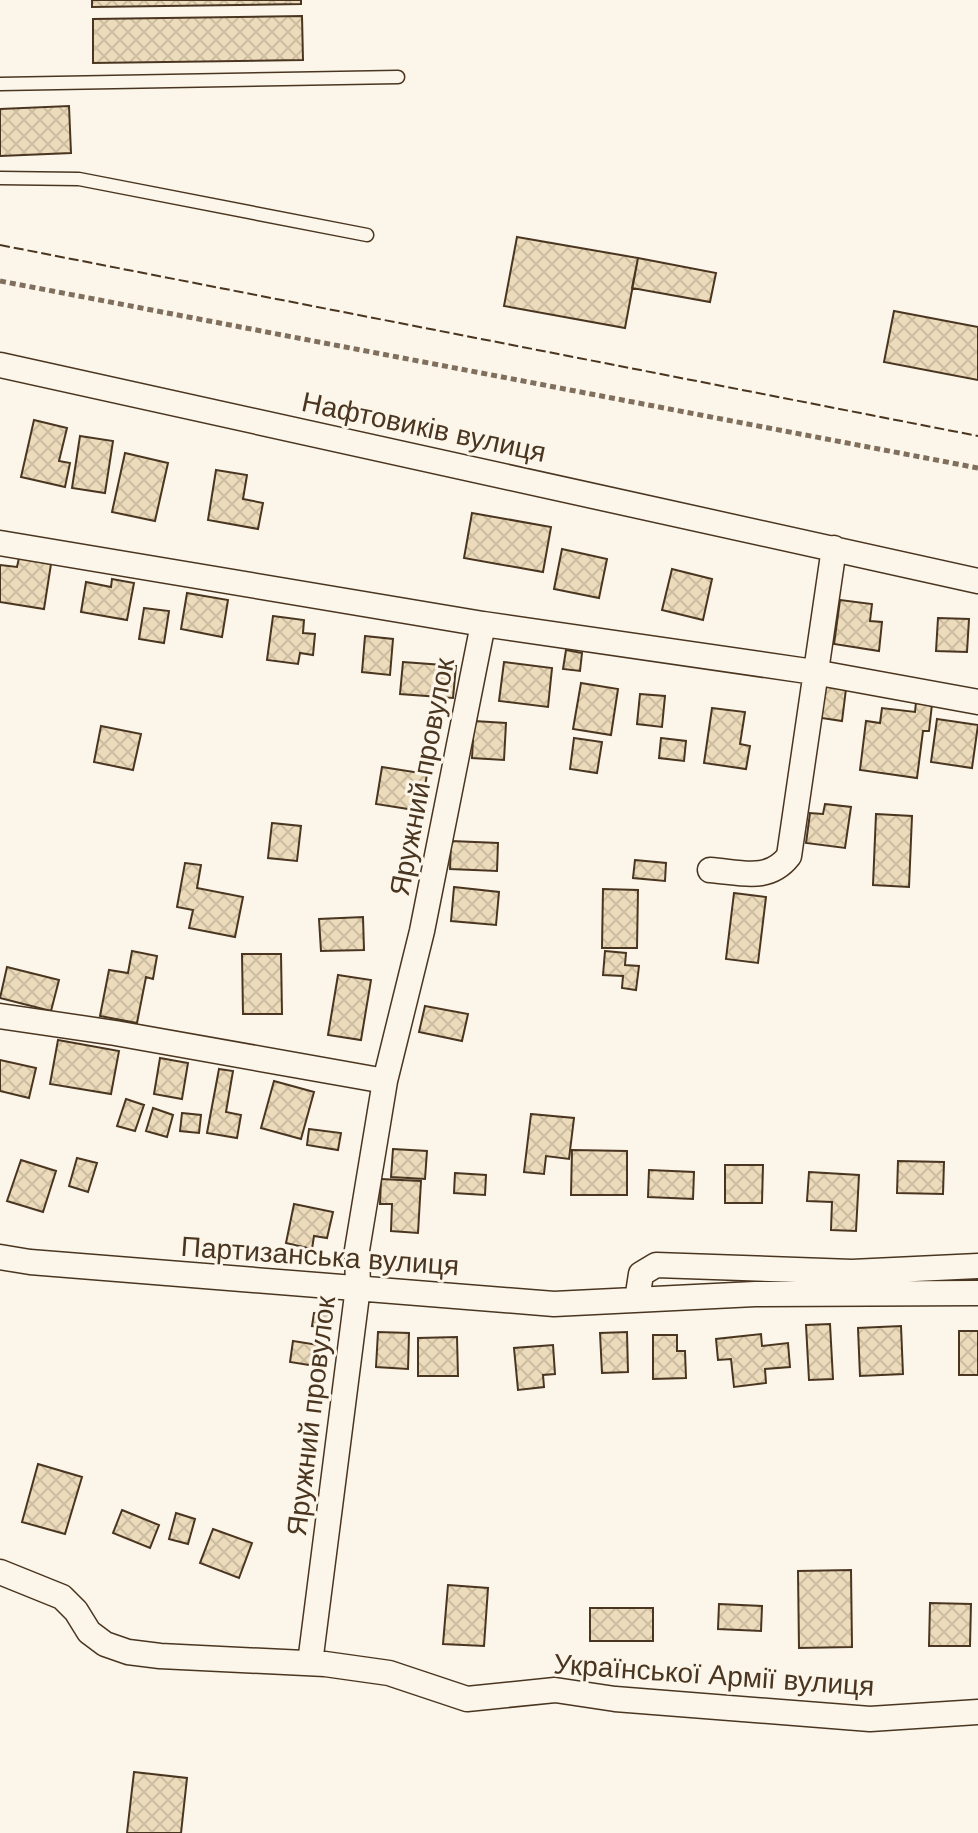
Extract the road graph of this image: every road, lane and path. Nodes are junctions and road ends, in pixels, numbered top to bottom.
1 (398, 77) dead end
2 (0, 84) edge
3 (0, 178) edge
4 (367, 235) dead end
5 (0, 281) edge
6 (0, 365) edge
7 (978, 468) edge
8 (0, 543) edge
9 (834, 548) junction
10 (978, 581) edge
11 (483, 624) junction
12 (814, 672) junction
13 (978, 702) edge
14 (710, 870) dead end
15 (0, 1016) edge
16 (385, 1081) junction
17 (0, 1257) edge
18 (978, 1266) edge
19 (358, 1287) junction
20 (978, 1293) edge
21 (637, 1300) junction
22 (0, 1572) edge
23 (310, 1663) junction
24 (978, 1712) edge

1 - 2 lane
3 - 4 lane
5 - 7 path
6 - 9 street, Нафтовиків вулиця
8 - 11 street
9 - 10 street, Нафтовиків вулиця
9 - 12 street
11 - 12 street
11 - 16 street, Яружний провулок
12 - 13 street
12 - 14 street
15 - 16 street
16 - 19 street, Яружний провулок
17 - 19 street, Партизанська вулиця
18 - 21 street
19 - 21 street, Партизанська вулиця
19 - 23 street, Яружний провулок
20 - 21 street, Партизанська вулиця
22 - 23 street, Української Армії вулиця
23 - 24 street, Української Армії вулиця

